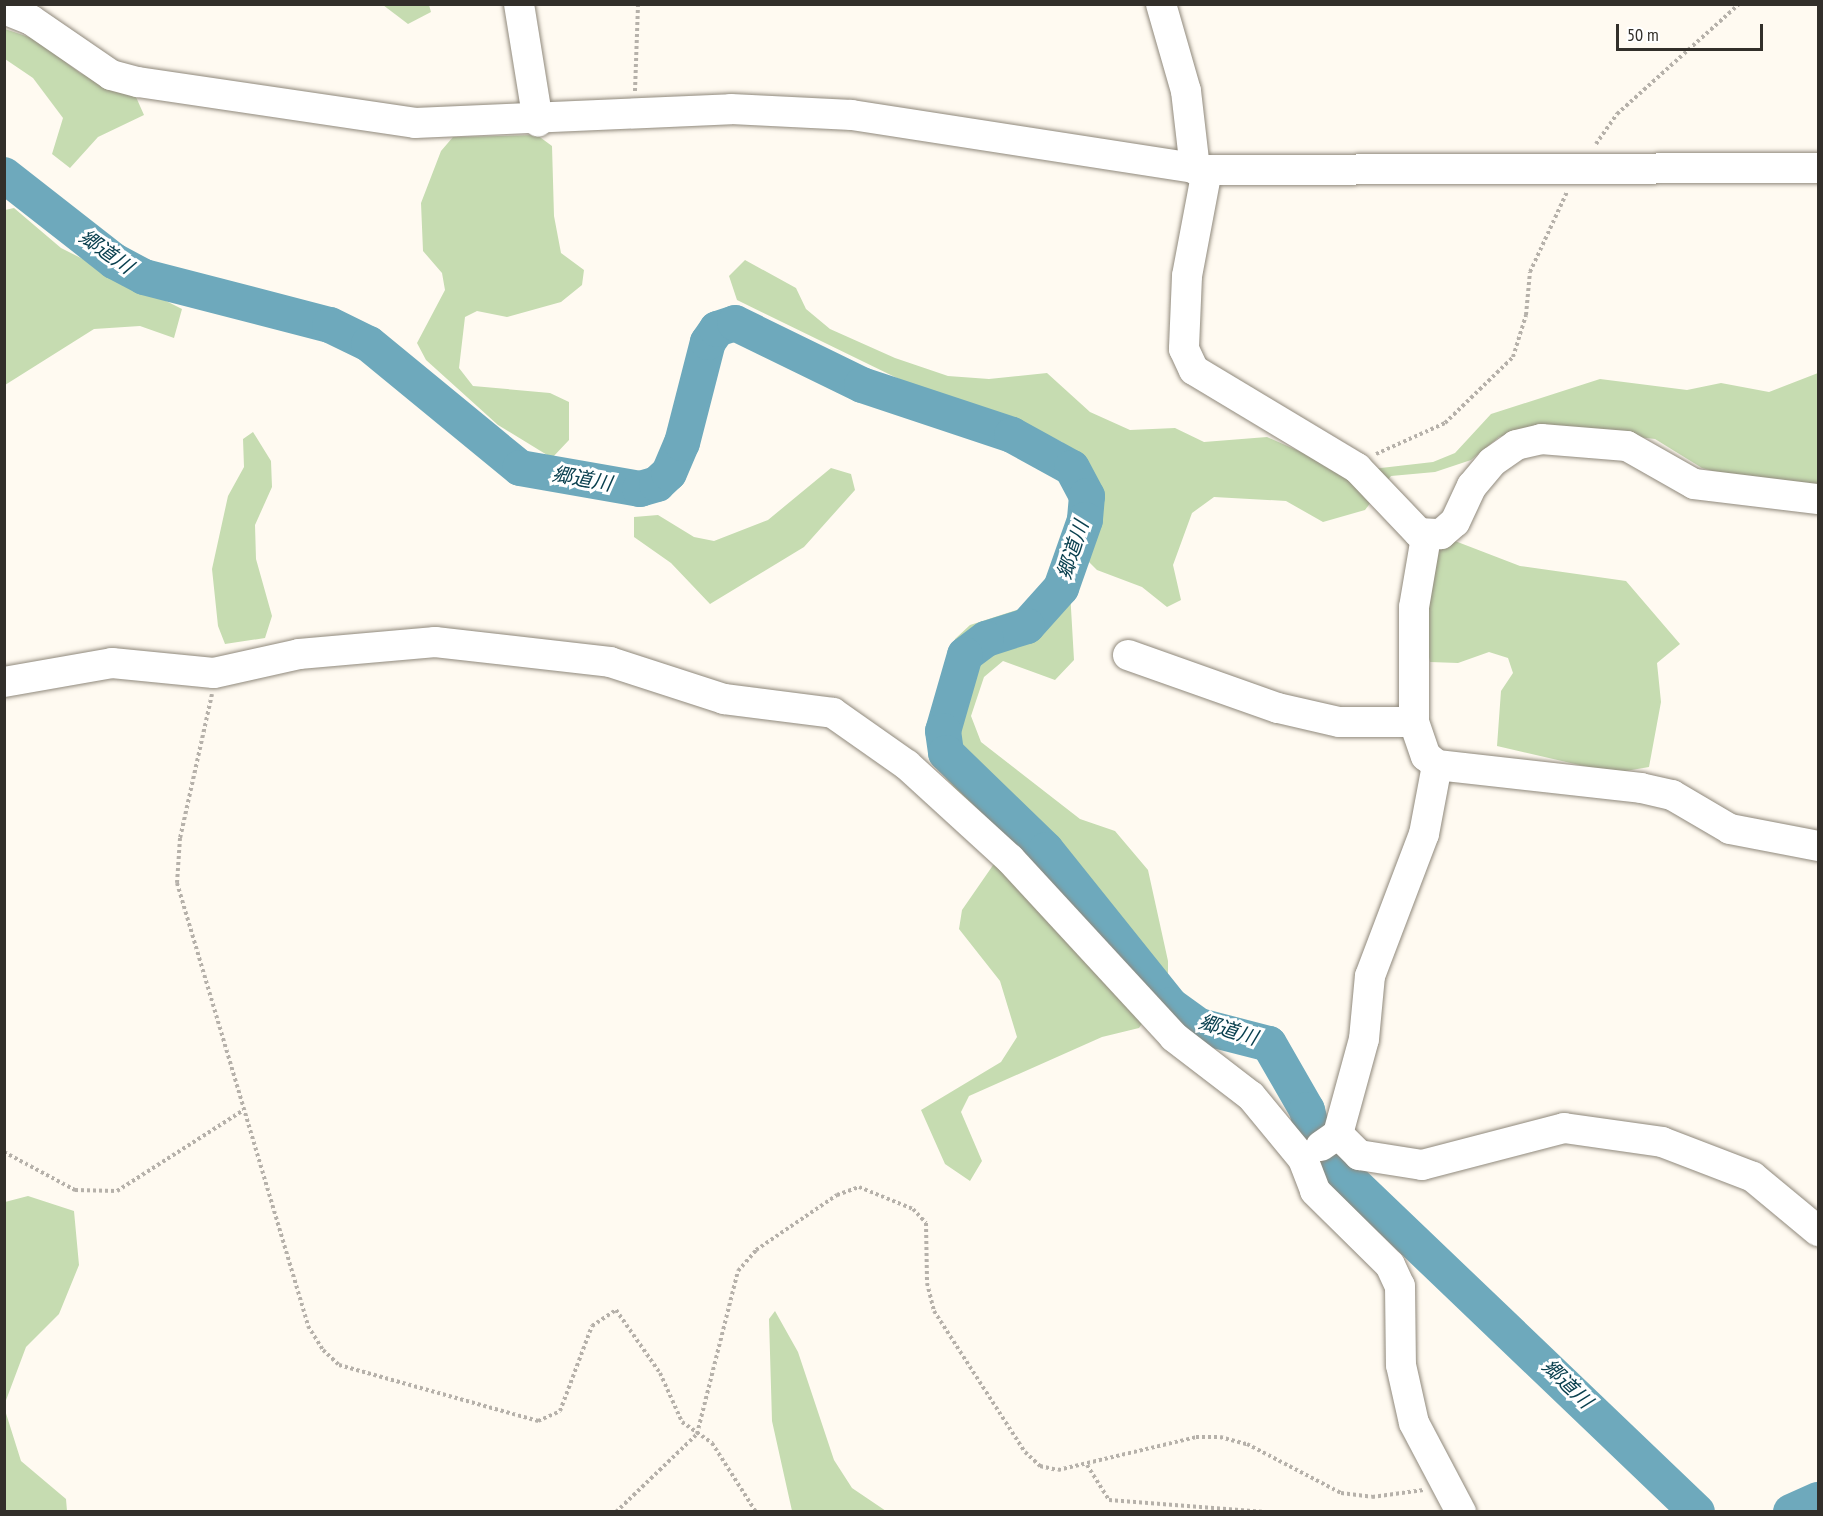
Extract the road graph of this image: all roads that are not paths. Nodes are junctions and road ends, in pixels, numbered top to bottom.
1 (519, 4) edge
2 (1161, 4) edge
3 (4, 9) edge
4 (538, 121) junction
5 (1818, 168) edge
6 (1201, 169) junction
7 (1818, 499) edge
8 (1426, 537) junction
9 (1128, 655) dead end
10 (4, 682) edge
11 (1414, 722) junction
12 (1437, 765) junction
13 (1818, 846) edge
14 (1321, 1146) junction
15 (1818, 1231) edge
16 (1461, 1512) edge

1 - 4 street
2 - 6 street
3 - 4 street
4 - 6 street
5 - 6 street
6 - 8 street
7 - 8 street
8 - 11 street
9 - 11 street
10 - 14 street
11 - 12 street
12 - 13 street
12 - 14 street
14 - 15 street
14 - 16 street

